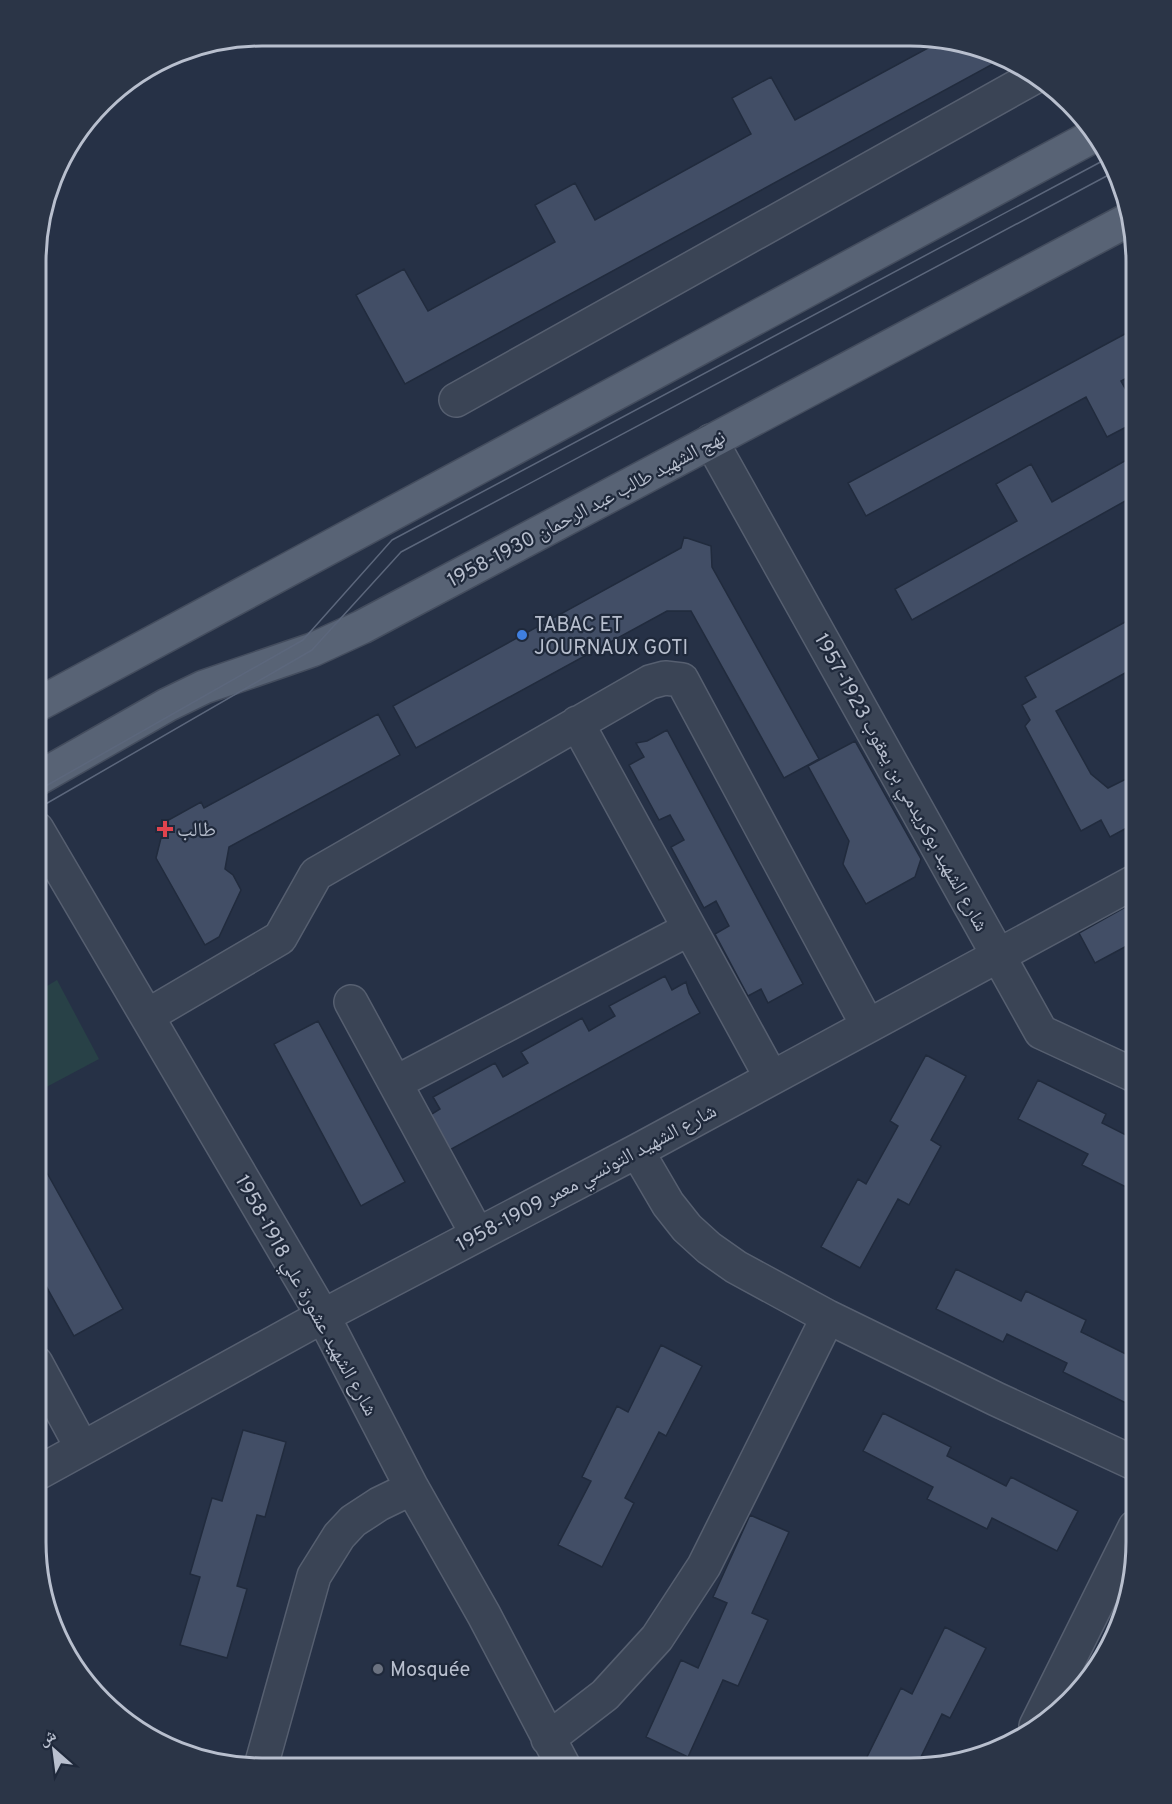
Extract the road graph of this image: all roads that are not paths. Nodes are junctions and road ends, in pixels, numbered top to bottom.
1 (1027, 81) edge
2 (1087, 139) edge
3 (1122, 223) edge
4 (456, 400) dead end
5 (711, 441) junction
6 (46, 700) edge
7 (577, 723) junction
8 (46, 774) edge
9 (46, 844) edge
10 (1126, 886) edge
11 (689, 929) junction
12 (999, 956) junction
13 (351, 1002) dead end
14 (147, 1016) junction
15 (868, 1026) junction
16 (1126, 1071) edge
17 (771, 1077) junction
18 (395, 1083) junction
19 (637, 1151) junction
20 (477, 1234) junction
21 (323, 1316) junction
22 (828, 1317) junction
23 (46, 1381) edge
24 (82, 1448) junction
25 (1126, 1459) edge
26 (46, 1468) edge
27 (412, 1488) junction
28 (1126, 1548) edge
29 (1044, 1711) edge
30 (548, 1739) junction
31 (263, 1758) edge
32 (559, 1758) edge

1 - 4 street
2 - 6 main road
3 - 5 main road, نهج الشهيد طالب عبد الرحمان 1930-1958
5 - 8 main road, نهج الشهيد طالب عبد الرحمان 1930-1958
5 - 12 street, شارع الشهيد بوكريدمي بن يعقوب 1923-1957
7 - 11 street
7 - 14 street
7 - 15 street
9 - 14 street, شارع الشهيد عشورة علي 1918-1958
10 - 12 street, شارع الشهيد التونسي معمر 1909-1958
11 - 17 street
11 - 18 street
12 - 15 street, شارع الشهيد التونسي معمر 1909-1958
12 - 16 street, شارع الشهيد بوكريدمي بن يعقوب 1923-1957
13 - 18 street
14 - 21 street, شارع الشهيد عشورة علي 1918-1958
15 - 17 street, شارع الشهيد التونسي معمر 1909-1958
17 - 19 street, شارع الشهيد التونسي معمر 1909-1958
18 - 20 street
19 - 20 street, شارع الشهيد التونسي معمر 1909-1958
19 - 22 street
20 - 21 street, شارع الشهيد التونسي معمر 1909-1958
21 - 24 street, شارع الشهيد التونسي معمر 1909-1958
21 - 27 street, شارع الشهيد عشورة علي 1918-1958
22 - 25 street
22 - 30 street
23 - 24 street
24 - 26 street, شارع الشهيد التونسي معمر 1909-1958
27 - 30 street, شارع الشهيد عشورة علي 1918-1958
27 - 31 street
28 - 29 street
30 - 32 street, شارع الشهيد عشورة علي 1918-1958

